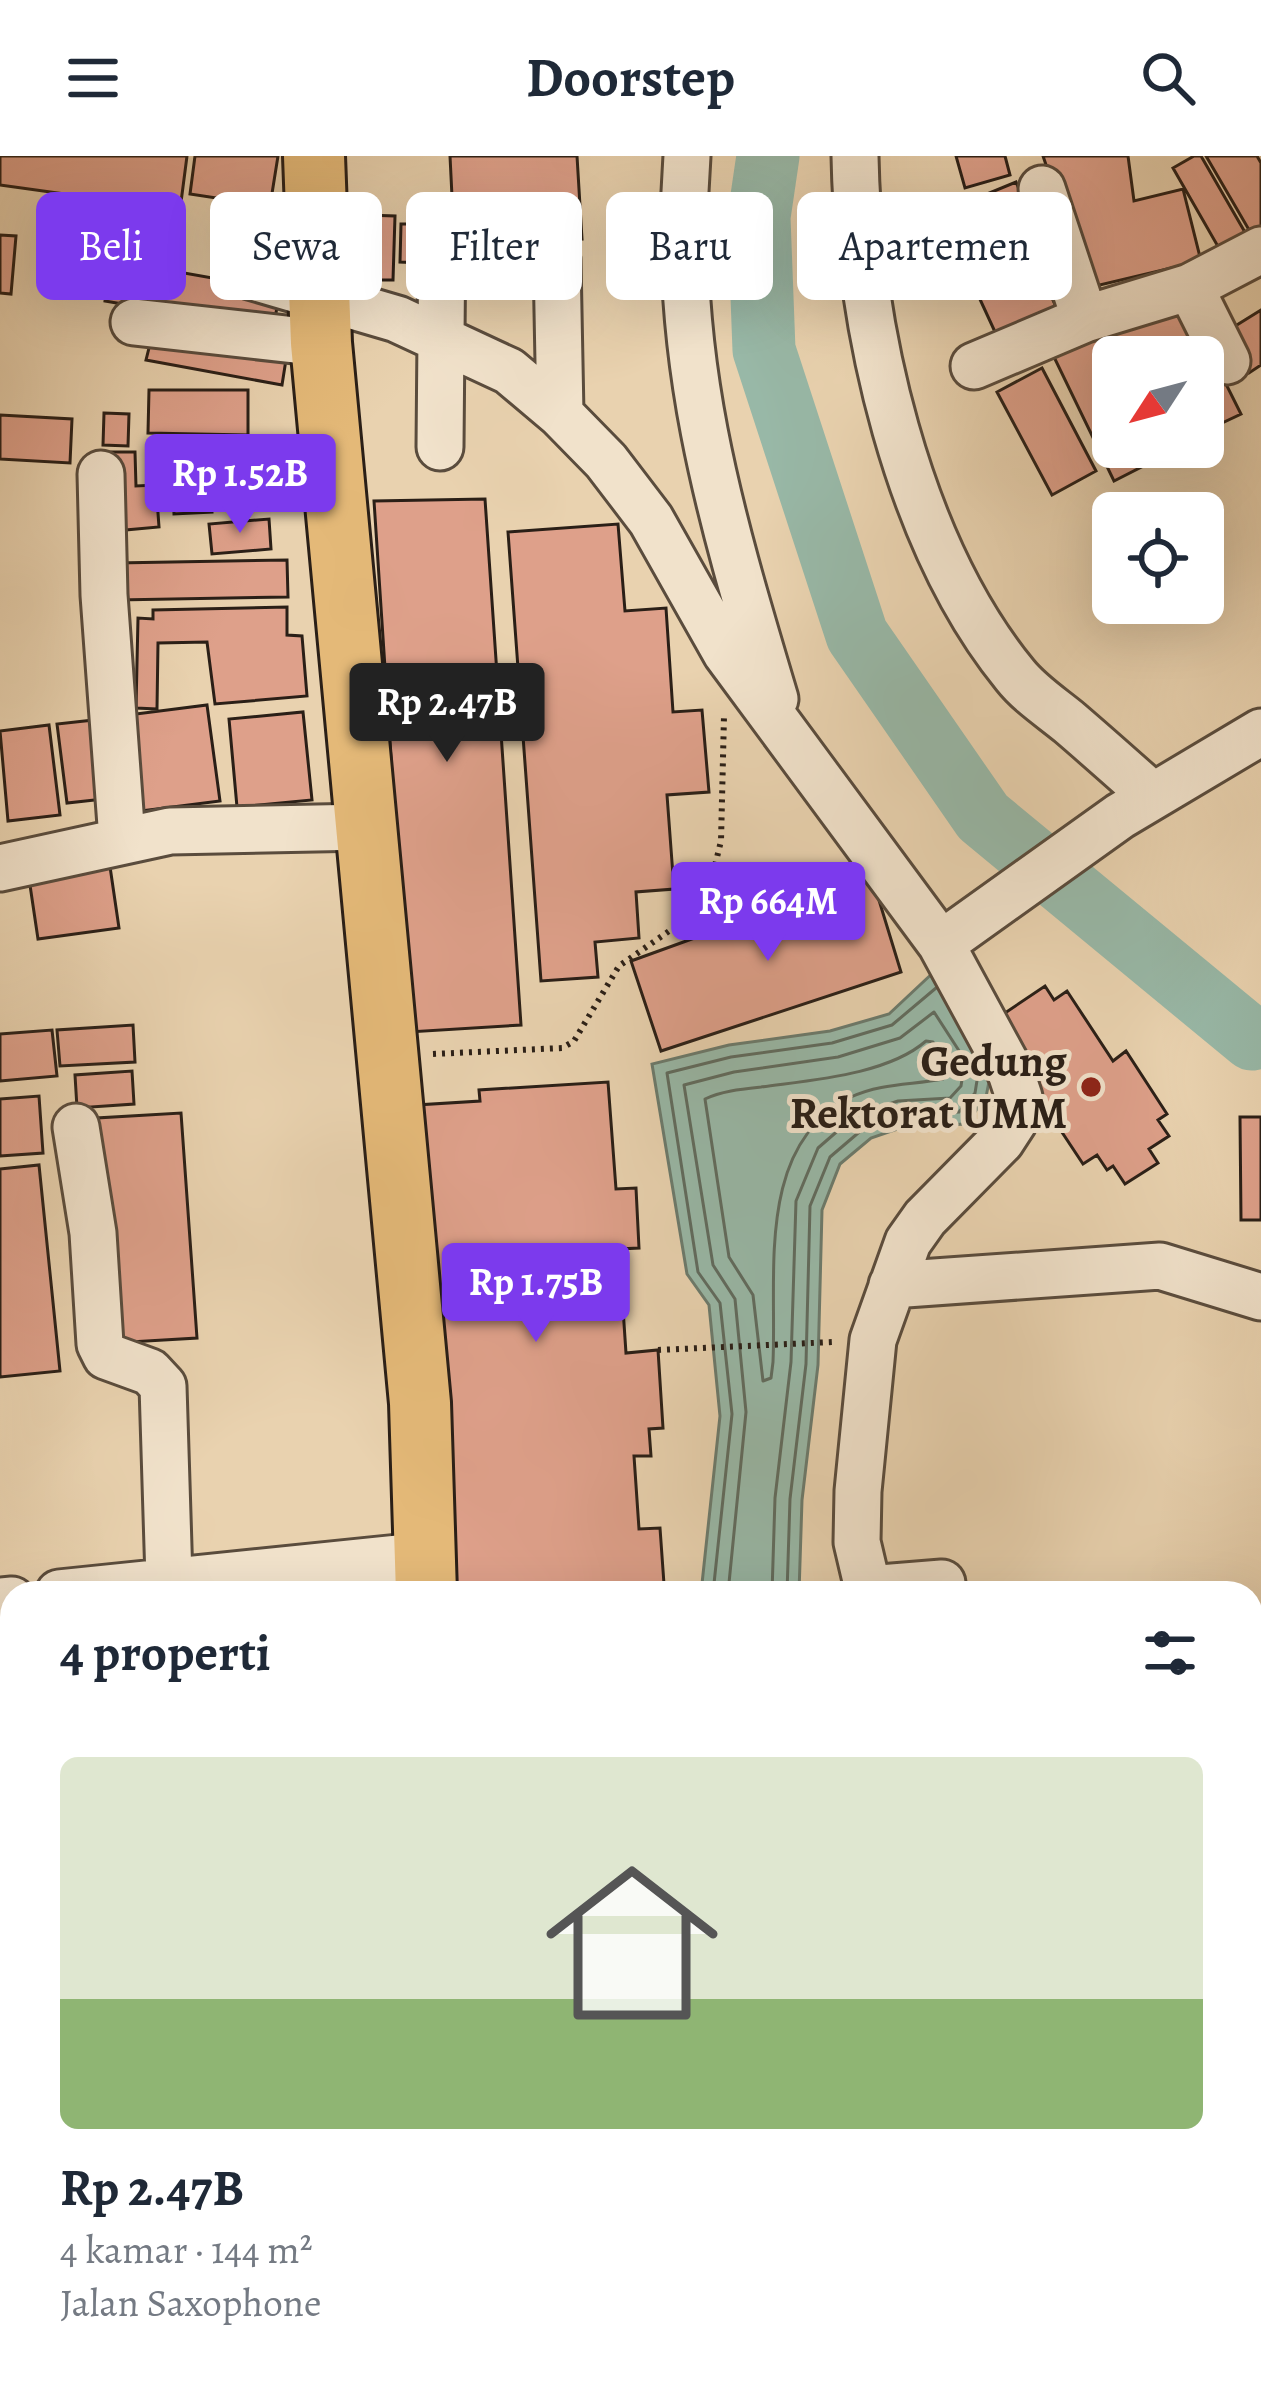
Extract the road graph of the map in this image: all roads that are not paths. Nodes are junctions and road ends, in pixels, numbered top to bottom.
1 (314, 156) edge
2 (687, 156) edge
3 (855, 156) edge
4 (1042, 189) dead end
5 (1261, 250) edge
6 (1190, 286) junction
7 (290, 300) edge
8 (441, 300) edge
9 (557, 300) edge
10 (321, 319) junction
11 (1085, 319) junction
12 (134, 322) dead end
13 (440, 337) junction
14 (1227, 361) dead end
15 (974, 366) dead end
16 (560, 414) junction
17 (440, 447) dead end
18 (101, 474) dead end
19 (784, 731) junction
20 (1261, 732) edge
21 (1137, 806) junction
22 (366, 826) junction
23 (122, 839) junction
24 (0, 868) edge
25 (941, 944) junction
26 (76, 1127) dead end
27 (892, 1286) junction
28 (1261, 1297) edge
29 (427, 1574) edge
30 (169, 1579) junction
31 (153, 1581) edge
32 (866, 1581) edge

1 - 10 main road
2 - 19 street
3 - 21 street
4 - 11 street
5 - 6 street
6 - 11 street
6 - 14 street
7 - 10 street
8 - 13 street
9 - 16 street
10 - 12 street
10 - 13 street
10 - 22 main road
11 - 15 street
13 - 16 street
13 - 17 street
16 - 19 street
18 - 23 street
19 - 25 street
20 - 21 street
21 - 25 street
22 - 23 street
22 - 29 main road
23 - 24 street
25 - 27 street
26 - 30 street
27 - 28 street
27 - 32 street
29 - 30 street
30 - 31 street

